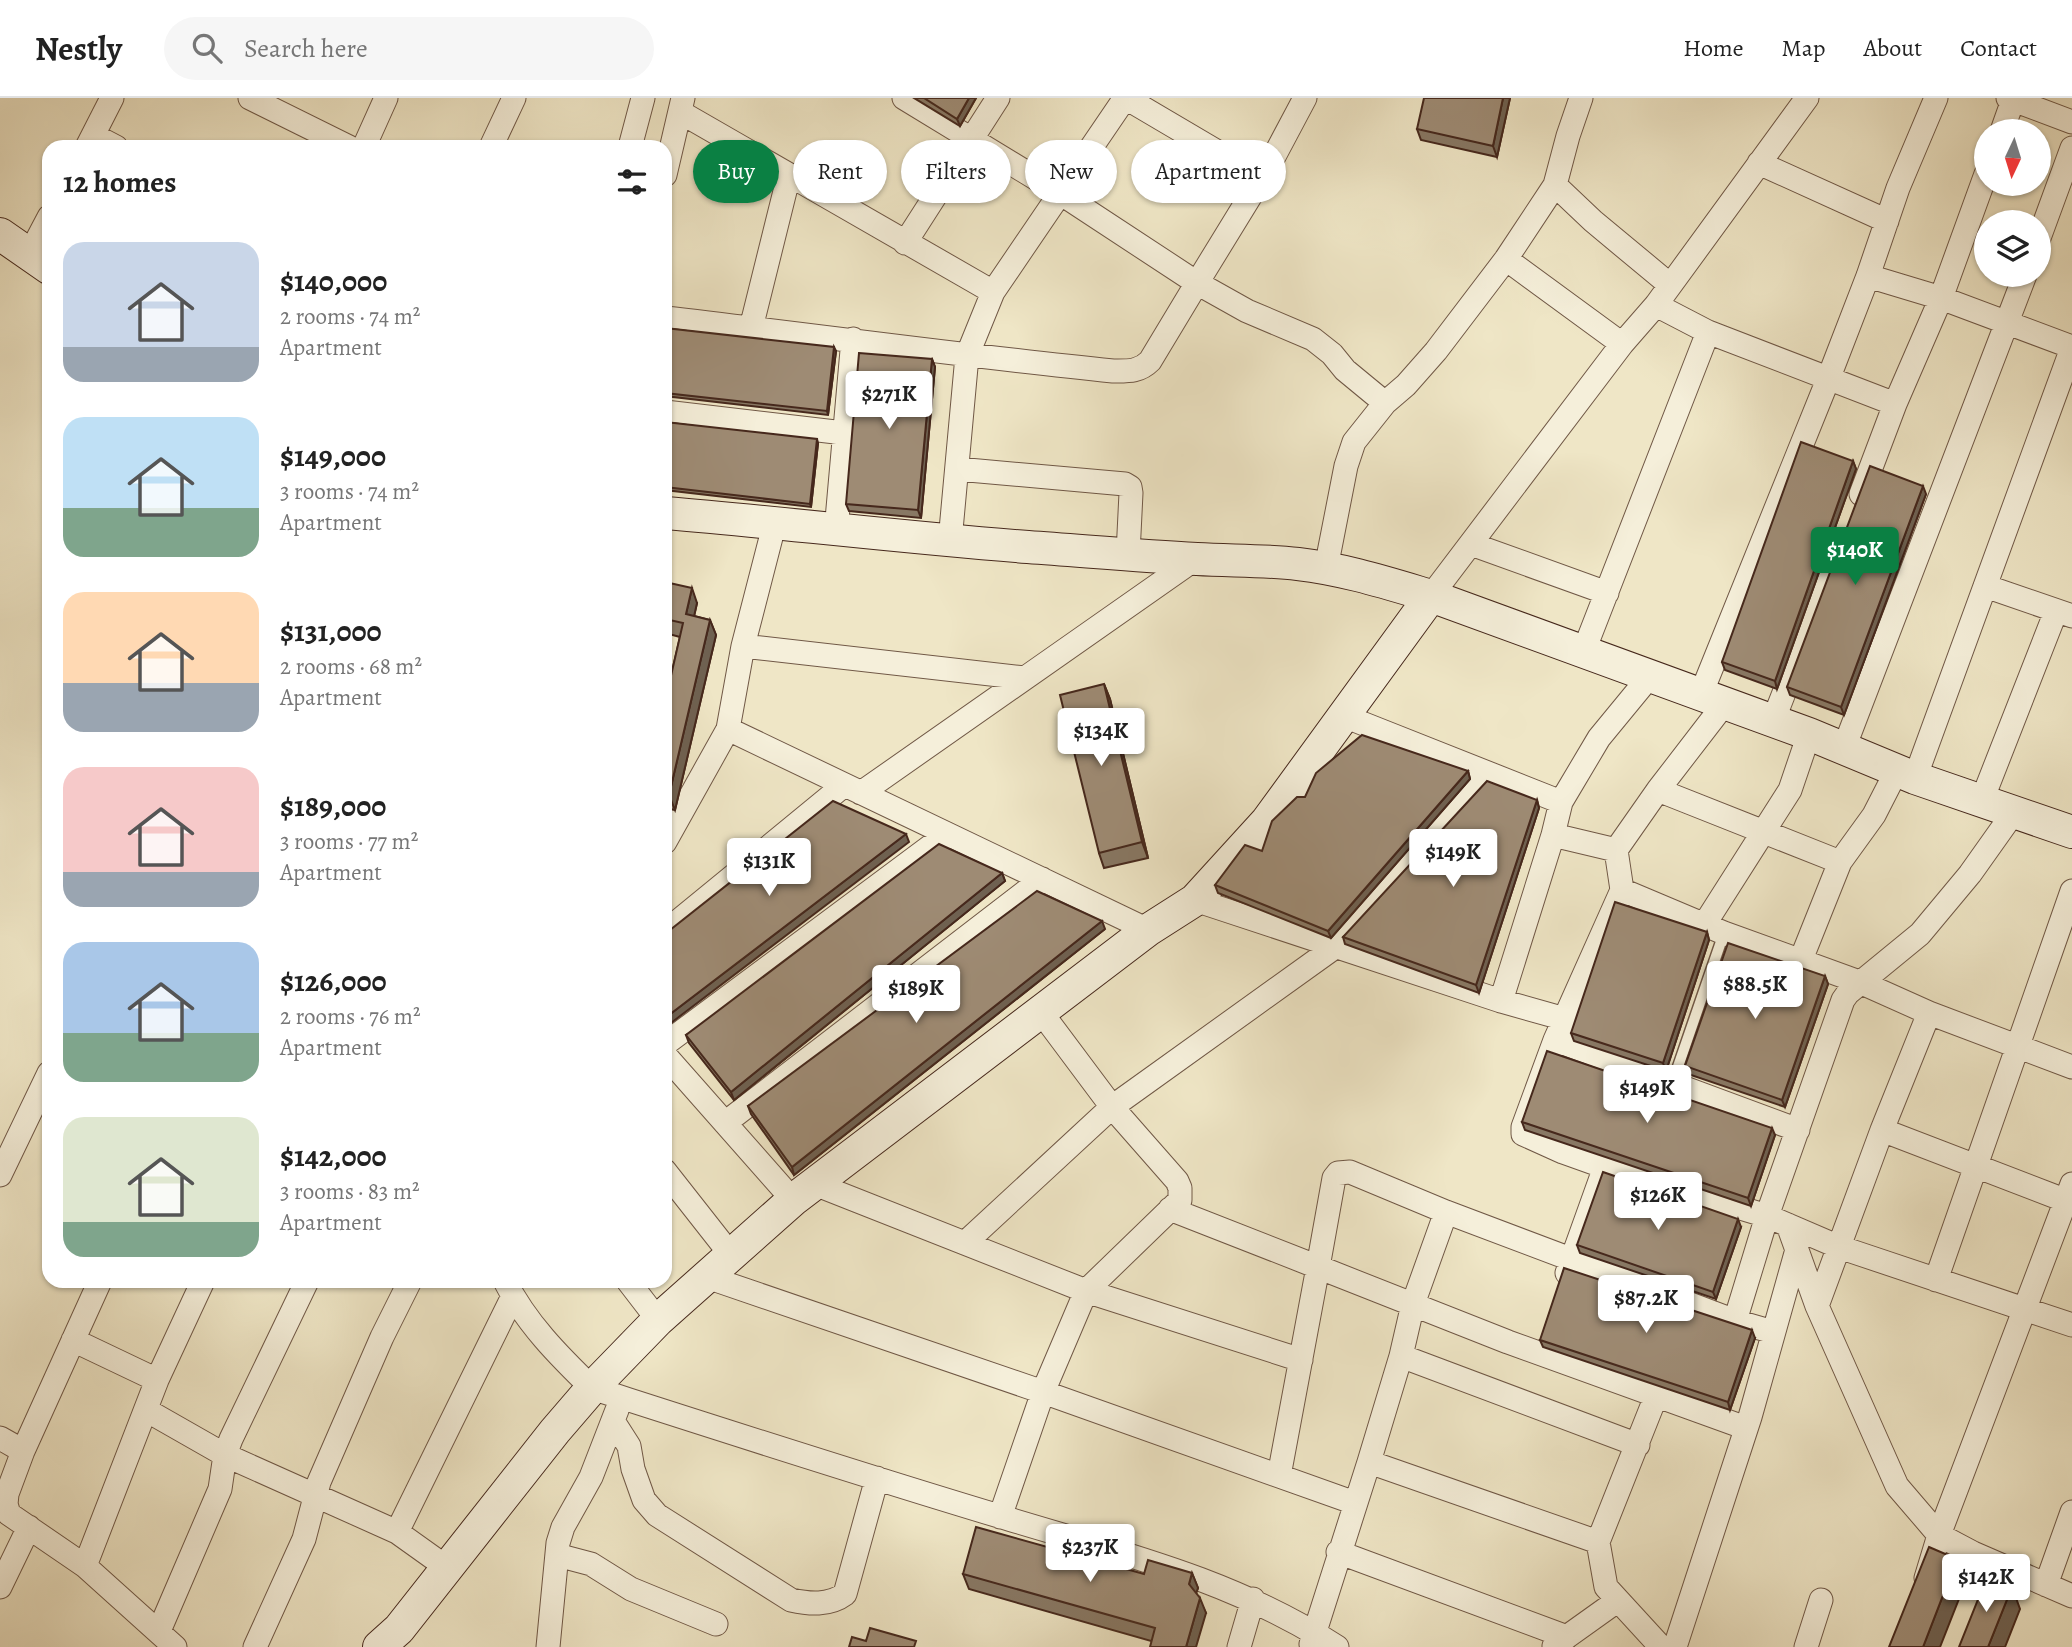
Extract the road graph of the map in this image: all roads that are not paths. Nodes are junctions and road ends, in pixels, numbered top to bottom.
1 (112, 98) edge
2 (250, 98) edge
3 (386, 98) edge
4 (514, 98) edge
5 (643, 98) edge
6 (904, 98) edge
7 (998, 98) edge
8 (1125, 98) edge
9 (1305, 98) edge
10 (1581, 98) edge
11 (1807, 98) edge
12 (1936, 98) edge
13 (2010, 99) edge
14 (681, 105) edge
15 (2062, 112) edge
16 (2005, 119) edge
17 (971, 138) junction
18 (91, 140) edge
19 (335, 140) edge
20 (367, 140) edge
21 (494, 140) edge
22 (632, 140) edge
23 (1096, 140) edge
24 (1197, 140) edge
25 (1283, 140) edge
26 (672, 144) edge
27 (2072, 148) edge
28 (1759, 163) junction
29 (1025, 171) edge
30 (789, 175) junction
31 (1555, 185) junction
32 (1978, 196) edge
33 (1053, 203) edge
34 (1075, 203) edge
35 (1245, 203) edge
36 (2049, 210) edge
37 (1887, 221) junction
38 (0, 234) edge
39 (905, 243) junction
40 (1506, 259) junction
41 (39, 260) edge
42 (1868, 276) junction
43 (1197, 283) junction
44 (1671, 285) junction
45 (2021, 287) edge
46 (993, 292) junction
47 (1941, 298) junction
48 (1656, 305) junction
49 (672, 319) edge
50 (2008, 323) junction
51 (751, 328) junction
52 (1708, 332) junction
53 (853, 340) junction
54 (1622, 344) junction
55 (2072, 348) edge
56 (967, 356) junction
57 (1829, 377) junction
58 (1385, 403) junction
59 (1895, 404) junction
60 (672, 413) edge
61 (844, 433) junction
62 (957, 469) junction
63 (672, 514) edge
64 (1851, 518) edge
65 (775, 522) junction
66 (836, 531) junction
67 (950, 541) junction
68 (1471, 544) junction
69 (1128, 554) junction
70 (1837, 556) edge
71 (1195, 559) junction
72 (1326, 568) junction
73 (1985, 586) junction
74 (1607, 593) junction
75 (1431, 596) junction
76 (2064, 613) edge
77 (743, 646) junction
78 (1583, 653) junction
79 (1650, 676) junction
80 (1026, 678) junction
81 (1713, 699) junction
82 (1344, 716) junction
83 (1773, 721) junction
84 (728, 729) junction
85 (1809, 734) junction
86 (1844, 748) junction
87 (1906, 774) junction
88 (1487, 775) junction
89 (852, 790) junction
90 (1658, 790) junction
91 (1982, 800) junction
92 (1560, 802) junction
93 (2014, 812) junction
94 (672, 829) edge
95 (1764, 832) junction
96 (2072, 832) edge
97 (947, 834) junction
98 (1553, 835) junction
99 (1616, 850) junction
100 (1840, 862) junction
101 (1042, 878) junction
102 (1622, 890) junction
103 (2072, 891) edge
104 (1195, 900) junction
105 (672, 927) edge
106 (1714, 929) junction
107 (1148, 930) junction
108 (1335, 947) junction
109 (1800, 962) junction
110 (1861, 983) junction
111 (1501, 1001) junction
112 (1041, 1012) junction
113 (1929, 1013) junction
114 (1560, 1030) junction
115 (672, 1039) edge
116 (2019, 1045) junction
117 (672, 1063) edge
118 (2072, 1067) edge
119 (1672, 1084) junction
120 (42, 1088) edge
121 (1112, 1107) junction
122 (725, 1123) junction
123 (1798, 1130) junction
124 (1882, 1130) junction
125 (1605, 1167) junction
126 (1978, 1167) junction
127 (0, 1175) edge
128 (672, 1180) edge
129 (804, 1192) junction
130 (2070, 1196) edge
131 (1170, 1209) junction
132 (1446, 1212) junction
133 (1777, 1221) junction
134 (965, 1243) junction
135 (1839, 1247) junction
136 (1796, 1253) junction
137 (731, 1255) junction
138 (1572, 1259) junction
139 (1318, 1267) junction
140 (707, 1277) junction
141 (1936, 1280) junction
142 (97, 1288) edge
143 (200, 1288) edge
144 (304, 1288) edge
145 (406, 1288) edge
146 (633, 1288) edge
147 (509, 1289) edge
148 (1086, 1291) junction
149 (1559, 1294) edge
150 (1413, 1304) junction
151 (1817, 1306) junction
152 (2025, 1310) junction
153 (658, 1320) junction
154 (1735, 1321) junction
155 (2072, 1325) edge
156 (1547, 1329) edge
157 (1773, 1332) junction
158 (73, 1340) junction
159 (1538, 1352) junction
160 (1401, 1356) junction
161 (1301, 1360) junction
162 (157, 1380) junction
163 (592, 1388) junction
164 (1043, 1392) junction
165 (1656, 1396) junction
166 (622, 1398) junction
167 (146, 1410) junction
168 (613, 1421) junction
169 (1746, 1428) junction
170 (0, 1438) edge
171 (1637, 1444) junction
172 (23, 1451) junction
173 (225, 1455) junction
174 (1369, 1462) junction
175 (1279, 1476) junction
176 (877, 1478) junction
177 (314, 1497) junction
178 (1355, 1503) junction
179 (2072, 1512) edge
180 (1000, 1517) junction
181 (29, 1527) junction
182 (397, 1532) junction
183 (1939, 1535) junction
184 (1598, 1542) junction
185 (1338, 1552) junction
186 (557, 1555) junction
187 (85, 1566) junction
188 (446, 1567) junction
189 (2046, 1586) junction
190 (0, 1587) edge
191 (1921, 1594) edge
192 (2072, 1596) edge
193 (1253, 1599) junction
194 (1821, 1600) dead end
195 (1617, 1601) junction
196 (716, 1624) dead end
197 (167, 1639) edge
198 (1312, 1640) edge
199 (1559, 1642) edge
200 (254, 1647) edge
201 (379, 1647) edge
202 (548, 1647) edge
203 (1239, 1647) edge
204 (1337, 1647) edge
205 (1661, 1647) edge
206 (1675, 1647) edge
207 (1806, 1647) edge

1 - 18 street
2 - 19 street
3 - 20 street
4 - 21 street
5 - 22 street
6 - 17 street
7 - 17 street
8 - 23 street
8 - 24 street
9 - 25 street
10 - 31 street
11 - 28 street
12 - 37 street
13 - 15 street
13 - 16 street
14 - 26 street
14 - 30 street
17 - 29 street
17 - 39 street
27 - 36 street
28 - 37 street
28 - 44 street
30 - 39 street
30 - 51 street
31 - 40 street
31 - 44 street
32 - 47 street
33 - 46 street
34 - 43 street
35 - 43 street
37 - 42 street
38 - 41 main road
39 - 46 street
40 - 54 street
40 - 58 street
42 - 47 street
42 - 57 street
43 - 56 street
43 - 58 street
44 - 48 street
45 - 50 street
46 - 56 street
47 - 50 street
47 - 59 street
48 - 52 street
48 - 54 street
49 - 51 street
50 - 55 street
50 - 86 street
51 - 53 street
52 - 57 street
52 - 74 street
53 - 56 street
53 - 61 street
54 - 68 street
55 - 73 street
56 - 62 street
57 - 59 street
57 - 81 street
58 - 72 street
59 - 64 street
60 - 61 street
61 - 66 street
62 - 67 street
62 - 69 street
63 - 65 main road
65 - 66 main road
65 - 77 street
66 - 67 main road
67 - 69 main road
68 - 74 street
68 - 75 street
69 - 71 main road
70 - 83 street
71 - 72 main road
71 - 80 street
72 - 75 main road
73 - 76 street
73 - 87 street
74 - 78 street
75 - 78 main road
75 - 82 main road
76 - 91 street
77 - 80 street
77 - 84 street
78 - 79 main road
79 - 81 main road
79 - 92 street
80 - 89 street
81 - 83 main road
81 - 90 street
82 - 88 street
82 - 104 main road
83 - 85 main road
84 - 89 street
84 - 94 street
85 - 86 main road
85 - 95 street
86 - 87 main road
87 - 91 main road
87 - 100 street
88 - 92 street
88 - 108 street
89 - 97 street
89 - 105 street
90 - 95 street
90 - 99 street
91 - 93 main road
92 - 98 street
93 - 96 main road
93 - 110 street
95 - 100 street
95 - 106 street
97 - 101 street
97 - 115 street
98 - 99 street
98 - 111 street
99 - 102 street
100 - 109 street
101 - 107 street
101 - 122 street
102 - 106 street
102 - 114 street
103 - 116 street
104 - 107 main road
104 - 108 street
106 - 109 street
106 - 119 lane
107 - 112 main road
108 - 111 street
108 - 121 street
109 - 110 street
110 - 113 street
110 - 123 street
111 - 114 street
112 - 121 street
112 - 129 main road
113 - 116 street
113 - 124 street
114 - 119 street
114 - 125 street
116 - 118 street
116 - 126 street
117 - 122 street
119 - 123 street
120 - 127 street
121 - 131 street
121 - 134 street
122 - 129 street
123 - 133 street
124 - 126 street
124 - 135 street
125 - 133 street
125 - 138 street
126 - 130 street
126 - 141 street
128 - 137 street
129 - 134 street
129 - 137 main road
130 - 152 street
131 - 139 street
131 - 148 street
132 - 138 street
132 - 139 street
132 - 150 street
133 - 135 street
133 - 136 street
133 - 154 street
134 - 148 street
135 - 141 street
135 - 151 street
136 - 151 street
136 - 157 street
137 - 140 main road
138 - 149 street
138 - 154 street
139 - 150 street
139 - 161 street
140 - 153 main road
140 - 164 street
141 - 152 street
142 - 158 street
143 - 162 street
144 - 173 street
145 - 177 street
146 - 153 street
147 - 163 street
147 - 182 street
148 - 161 street
148 - 164 street
150 - 159 street
150 - 160 street
151 - 183 street
152 - 155 street
152 - 183 street
153 - 163 main road
154 - 157 street
156 - 159 street
157 - 169 street
158 - 162 street
158 - 172 street
159 - 165 street
160 - 171 street
160 - 174 street
161 - 175 street
162 - 167 street
163 - 166 street
163 - 188 main road
164 - 175 street
164 - 180 street
165 - 169 street
165 - 171 street
166 - 168 street
166 - 176 street
167 - 173 street
167 - 187 street
168 - 176 street
168 - 186 street
169 - 206 street
170 - 172 street
171 - 184 street
172 - 181 street
173 - 177 street
173 - 197 street
174 - 178 street
174 - 184 street
175 - 178 street
176 - 180 street
177 - 182 street
177 - 200 street
178 - 185 street
179 - 189 street
180 - 193 street
181 - 187 street
181 - 190 street
182 - 188 street
183 - 189 street
183 - 191 street
184 - 195 street
185 - 198 street
185 - 199 street
186 - 196 street
186 - 202 street
187 - 197 street
188 - 201 main road
189 - 192 street
193 - 198 street
193 - 203 street
194 - 207 street
195 - 199 street
195 - 205 street
198 - 204 street

